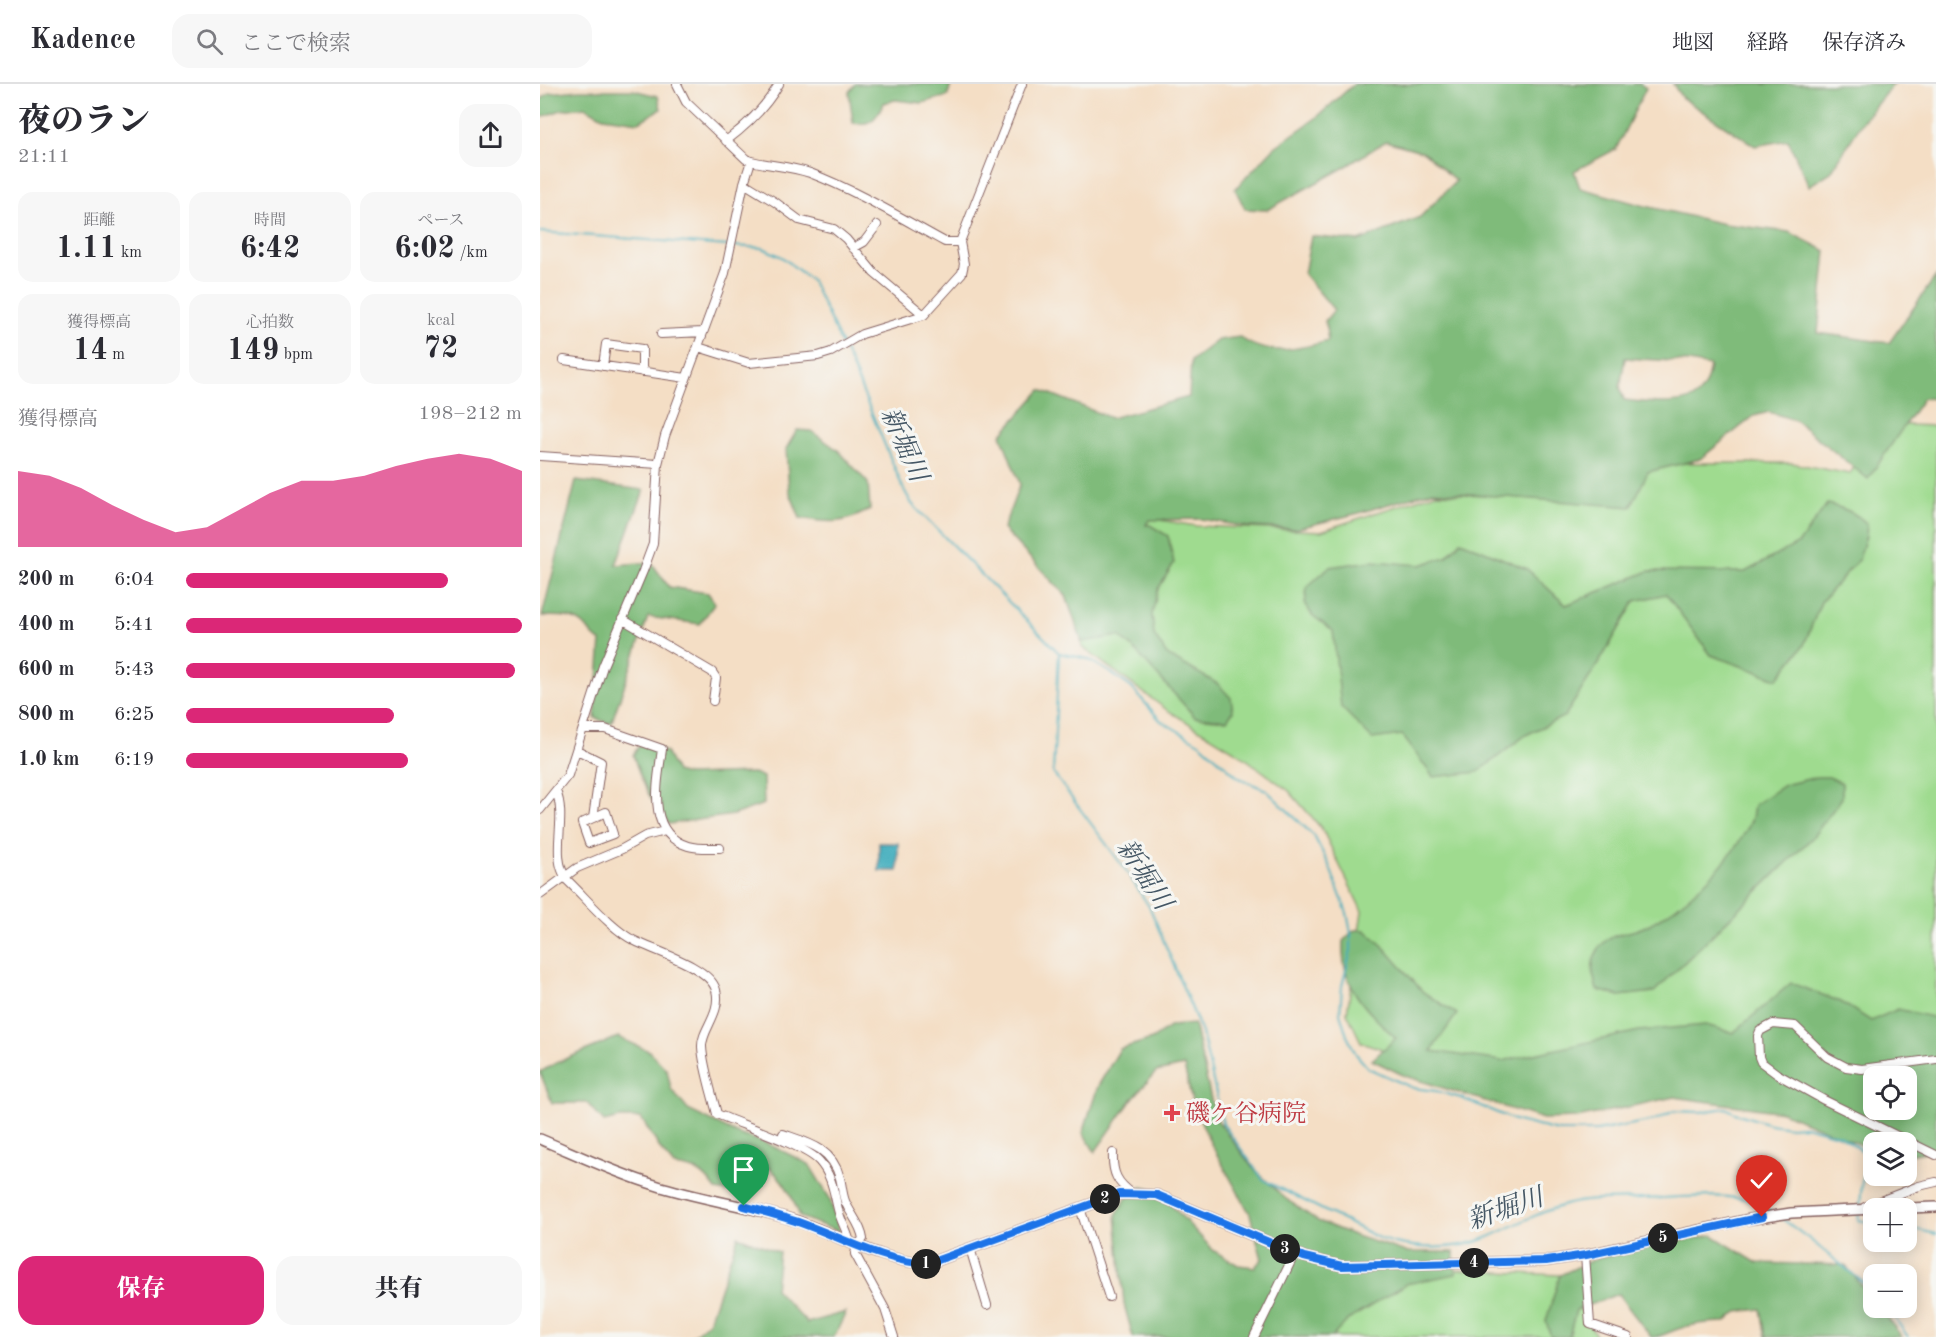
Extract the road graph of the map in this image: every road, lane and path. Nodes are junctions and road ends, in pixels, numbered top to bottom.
1 (677, 84) edge
2 (779, 84) edge
3 (1022, 84) edge
4 (726, 141) junction
5 (751, 161) junction
6 (744, 183) junction
7 (877, 225) dead end
8 (960, 242) junction
9 (853, 248) junction
10 (924, 315) junction
11 (703, 332) junction
12 (661, 334) dead end
13 (698, 347) junction
14 (564, 360) dead end
15 (603, 366) junction
16 (642, 372) junction
17 (686, 378) junction
18 (540, 456) edge
19 (658, 464) junction
20 (622, 619) junction
21 (713, 701) dead end
22 (583, 729) junction
23 (577, 750) junction
24 (556, 791) junction
25 (540, 810) edge
26 (592, 818) junction
27 (665, 831) junction
28 (720, 848) dead end
29 (564, 877) junction
30 (540, 895) edge
31 (1936, 1059) edge
32 (783, 1134) dead end
33 (540, 1138) edge
34 (1113, 1153) dead end
35 (1936, 1155) edge
36 (1936, 1182) edge
37 (1133, 1194) junction
38 (1936, 1207) edge
39 (1080, 1208) junction
40 (1917, 1208) edge
41 (1858, 1210) junction
42 (1863, 1210) edge
43 (854, 1245) junction
44 (970, 1248) junction
45 (1295, 1253) junction
46 (1586, 1255) junction
47 (1109, 1297) dead end
48 (987, 1305) dead end
49 (894, 1337) edge
50 (1254, 1337) edge
51 (1628, 1337) edge

1 - 4 street
2 - 4 street
3 - 8 street
4 - 5 street
5 - 6 street
5 - 8 street
6 - 9 street
6 - 11 street
7 - 9 street
8 - 10 street
9 - 10 street
10 - 13 street
11 - 12 street
11 - 13 street
13 - 17 street
14 - 15 street
15 - 16 street
15 - 16 street
16 - 17 street
17 - 19 street
18 - 19 street
19 - 20 street
20 - 21 street
20 - 22 street
22 - 23 street
22 - 27 street
23 - 24 street
23 - 26 street
24 - 25 street
24 - 29 street
26 - 26 street
27 - 28 street
27 - 29 street
29 - 30 street
29 - 43 street
31 - 35 street
32 - 43 street
33 - 43 street
34 - 37 street
36 - 41 street
37 - 39 street
37 - 45 street
38 - 40 street
39 - 44 street
39 - 47 street
41 - 42 street
41 - 46 street
43 - 44 street
43 - 49 street
44 - 48 street
45 - 46 street
45 - 50 street
46 - 51 street

